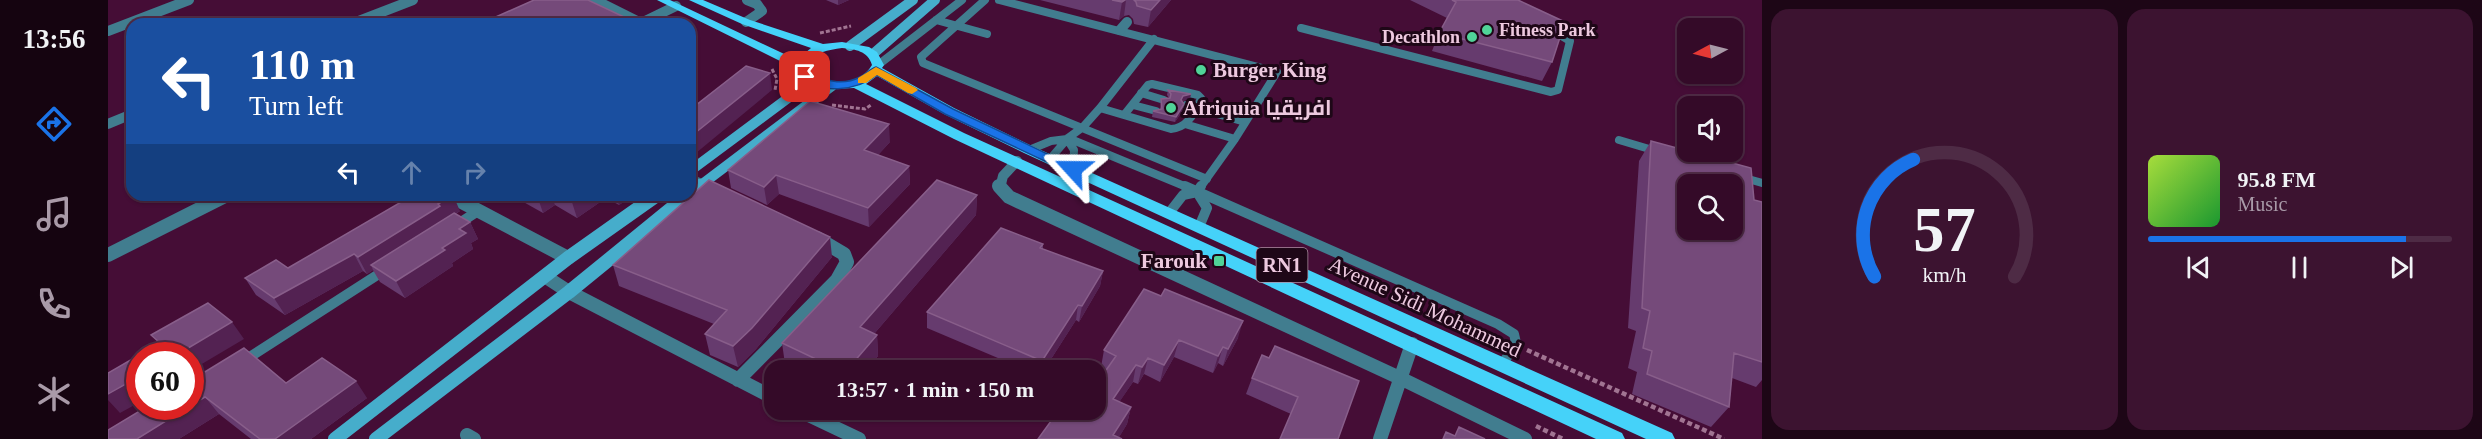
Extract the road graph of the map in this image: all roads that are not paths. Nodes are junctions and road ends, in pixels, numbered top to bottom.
1 (189, 0) edge
2 (413, 0) edge
3 (595, 0) edge
4 (662, 0) edge
5 (694, 0) edge
6 (747, 0) edge
7 (913, 0) edge
8 (936, 0) edge
9 (962, 0) edge
10 (985, 0) edge
11 (999, 0) edge
12 (676, 6) junction
13 (142, 18) edge
14 (366, 18) edge
15 (630, 18) edge
16 (651, 18) edge
17 (936, 20) junction
18 (746, 22) junction
19 (1127, 22) dead end
20 (126, 24) edge
21 (957, 25) junction
22 (1301, 28) dead end
23 (1546, 28) edge
24 (1120, 30) junction
25 (108, 31) edge
26 (987, 34) dead end
27 (1154, 39) junction
28 (850, 46) junction
29 (823, 48) junction
30 (876, 63) junction
31 (799, 66) junction
32 (810, 81) junction
33 (854, 83) junction
34 (832, 86) junction
35 (1141, 93) junction
36 (1164, 100) edge
37 (1133, 105) junction
38 (1186, 105) edge
39 (1100, 108) junction
40 (1197, 108) junction
41 (1156, 111) edge
42 (1124, 115) junction
43 (126, 116) edge
44 (1178, 118) edge
45 (1187, 122) junction
46 (1245, 122) junction
47 (108, 124) edge
48 (1083, 127) junction
49 (1067, 138) junction
50 (1235, 139) junction
51 (1619, 140) dead end
52 (1029, 150) junction
53 (1663, 153) edge
54 (1050, 159) junction
55 (1017, 162) junction
56 (696, 166) edge
57 (1073, 169) junction
58 (1728, 173) edge
59 (1207, 179) junction
60 (696, 182) edge
61 (1762, 183) edge
62 (1197, 192) junction
63 (722, 194) edge
64 (215, 201) edge
65 (460, 201) edge
66 (649, 201) edge
67 (680, 201) edge
68 (478, 211) junction
69 (1169, 213) junction
70 (1199, 227) junction
71 (449, 230) edge
72 (803, 232) edge
73 (108, 255) edge
74 (568, 258) junction
75 (390, 267) edge
76 (546, 277) junction
77 (569, 292) junction
78 (1412, 344) junction
79 (1502, 365) junction
80 (229, 370) edge
81 (1402, 379) junction
82 (738, 380) junction
83 (764, 393) edge
84 (819, 420) edge
85 (335, 439) edge
86 (376, 439) edge
87 (859, 439) edge
88 (1380, 439) edge
89 (1525, 439) edge
90 (1615, 439) edge
91 (1665, 439) edge

1 - 13 street
2 - 14 street
3 - 15 street
4 - 12 main road
5 - 18 main road, RN1
6 - 18 street
7 - 28 street
8 - 30 street
9 - 17 lane
10 - 21 lane
11 - 24 lane
12 - 16 street
12 - 31 main road
17 - 21 lane
17 - 30 lane
18 - 29 main road, RN1
19 - 24 street
20 - 25 street
21 - 26 lane
21 - 48 lane
22 - 23 lane
24 - 27 lane
27 - 39 lane
27 - 46 lane
28 - 29 main road, RN1
28 - 30 main road, RN1
29 - 31 main road
30 - 33 main road
30 - 52 main road, Avenue Sidi Mohammed / RN1
31 - 32 main road
32 - 34 main road
32 - 56 street
33 - 34 main road
33 - 55 main road, Avenue Sidi Mohammed / RN1
34 - 60 street
35 - 36 lane
35 - 37 lane
35 - 40 lane
37 - 41 lane
37 - 42 lane
38 - 40 lane
39 - 42 lane
39 - 48 lane
40 - 45 lane
40 - 46 lane
42 - 45 lane
43 - 47 street
44 - 45 lane
45 - 50 lane
46 - 50 lane
48 - 49 lane
48 - 59 lane
49 - 52 lane
49 - 54 lane
49 - 57 lane
49 - 62 lane
50 - 59 lane
51 - 53 lane
52 - 54 main road, Avenue Sidi Mohammed / RN1
54 - 57 main road, Avenue Sidi Mohammed / RN1
55 - 78 main road, Avenue Sidi Mohammed / RN1
55 - 81 street
57 - 69 main road, Avenue Sidi Mohammed / RN1
58 - 61 lane
59 - 62 lane
60 - 63 street
62 - 69 lane
62 - 70 lane
62 - 79 lane
64 - 73 street
65 - 68 street
66 - 74 street
67 - 77 street
68 - 71 lane
68 - 74 street
69 - 70 main road, Avenue Sidi Mohammed / RN1
70 - 79 main road, Avenue Sidi Mohammed / RN1
72 - 82 street
74 - 76 street
75 - 80 lane
76 - 77 street
76 - 85 street
77 - 82 street
77 - 86 street
78 - 81 street
78 - 90 main road, Avenue Sidi Mohammed / RN1
79 - 91 main road, Avenue Sidi Mohammed / RN1
81 - 88 street
81 - 89 street
82 - 83 street
84 - 87 street

